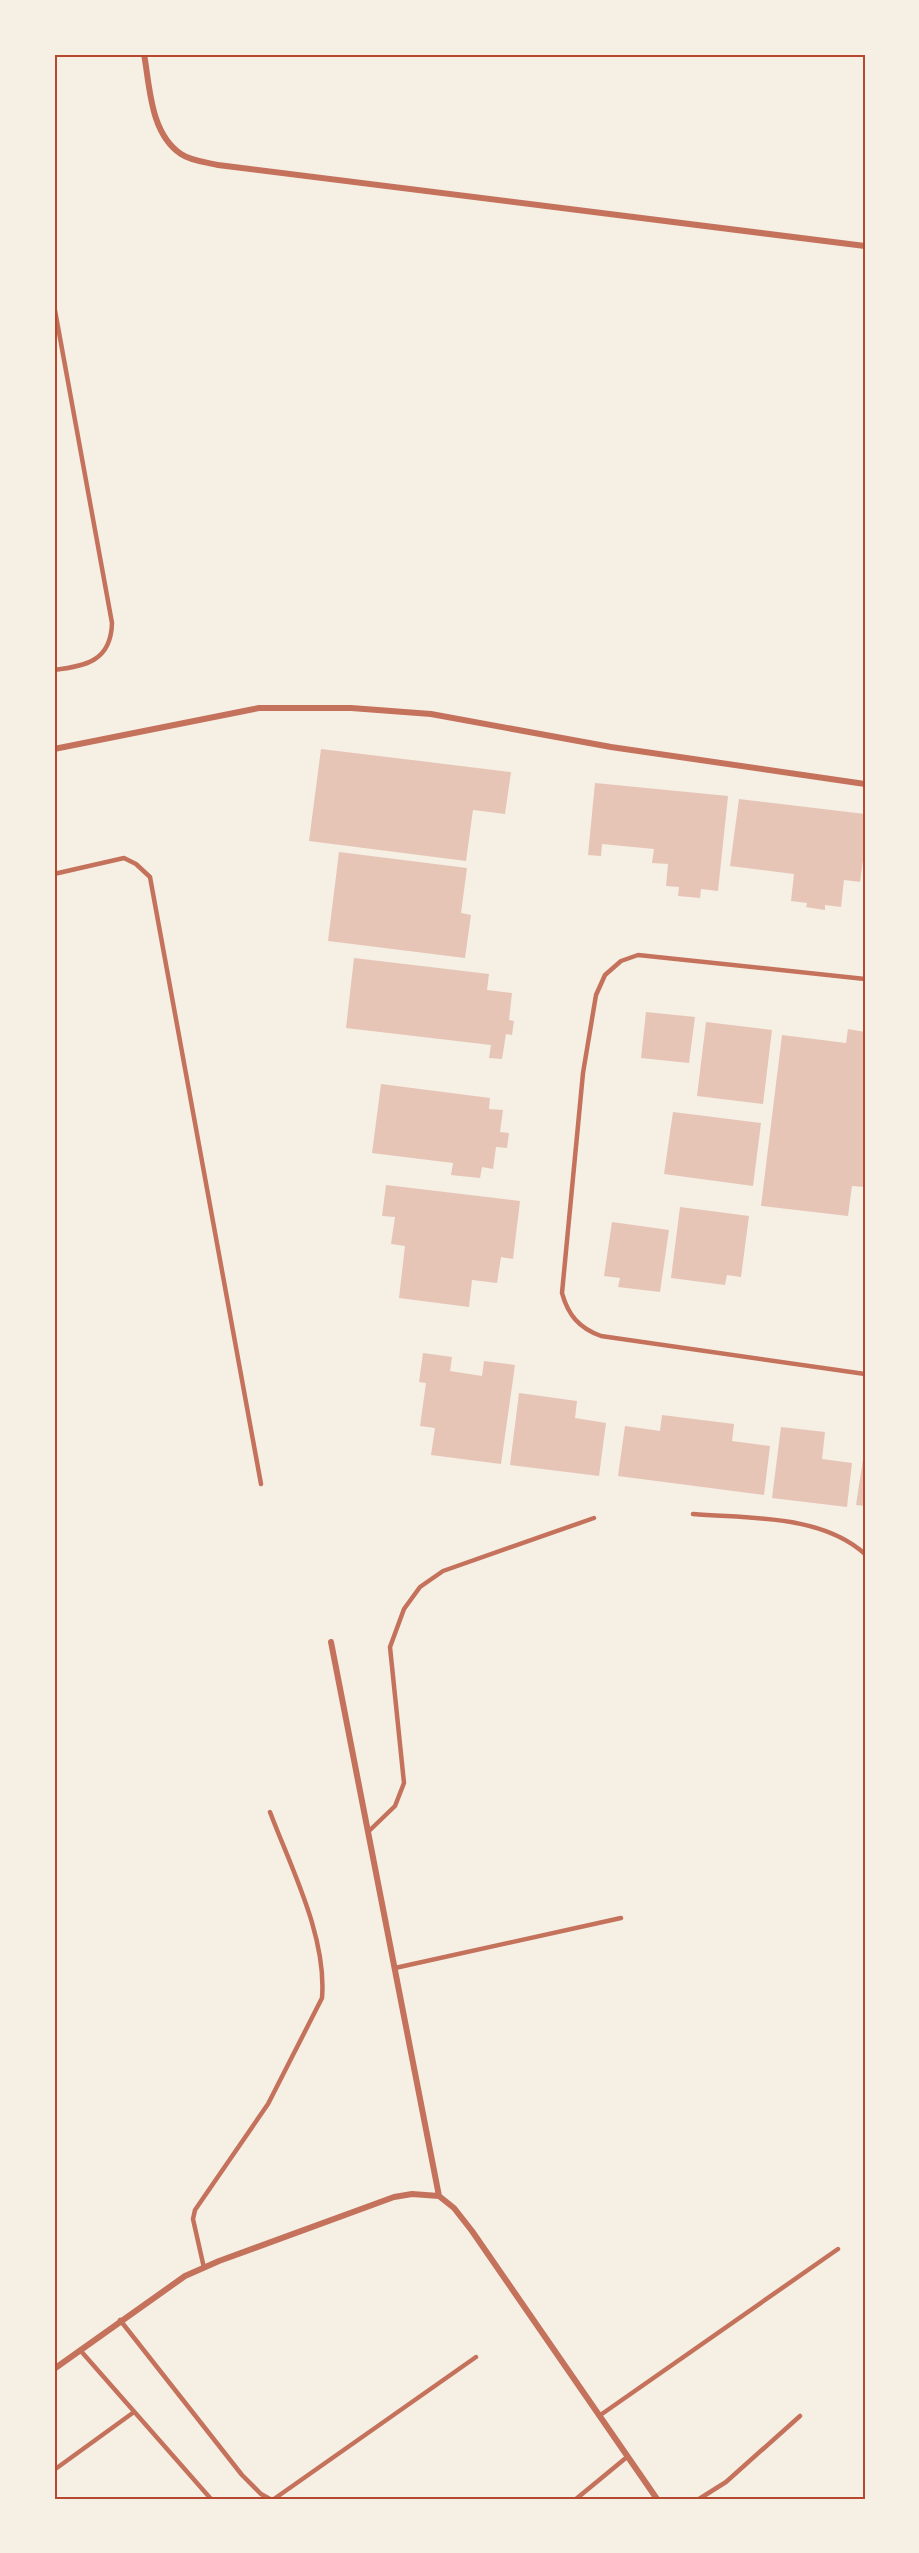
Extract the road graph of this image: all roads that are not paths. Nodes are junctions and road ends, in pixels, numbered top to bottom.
1 (144, 54) edge
2 (865, 246) edge
3 (54, 305) edge
4 (54, 670) edge
5 (54, 749) edge
6 (865, 784) edge
7 (54, 874) edge
8 (865, 979) edge
9 (865, 1374) edge
10 (261, 1484) dead end
11 (693, 1514) dead end
12 (594, 1518) dead end
13 (865, 1554) edge
14 (331, 1642) dead end
15 (270, 1812) dead end
16 (368, 1832) junction
17 (621, 1918) dead end
18 (395, 1968) junction
19 (440, 2196) junction
20 (838, 2248) dead end
21 (204, 2268) junction
22 (120, 2320) junction
23 (80, 2350) junction
24 (476, 2357) dead end
25 (54, 2369) edge
26 (134, 2412) junction
27 (599, 2416) junction
28 (800, 2416) dead end
29 (627, 2457) junction
30 (54, 2470) edge
31 (211, 2499) edge
32 (272, 2499) edge
33 (576, 2499) edge
34 (657, 2499) edge
35 (699, 2499) edge

1 - 2 street
3 - 4 lane
5 - 6 street
7 - 10 lane
8 - 9 lane
11 - 13 lane
12 - 16 lane
14 - 16 street
15 - 21 lane
16 - 18 street
17 - 18 lane
18 - 19 street
19 - 21 street
19 - 27 street
20 - 27 lane
21 - 22 street
22 - 23 street
22 - 32 lane
23 - 25 street
23 - 26 lane
24 - 32 lane
26 - 30 lane
26 - 31 lane
27 - 29 street
28 - 35 lane
29 - 33 lane
29 - 34 street

